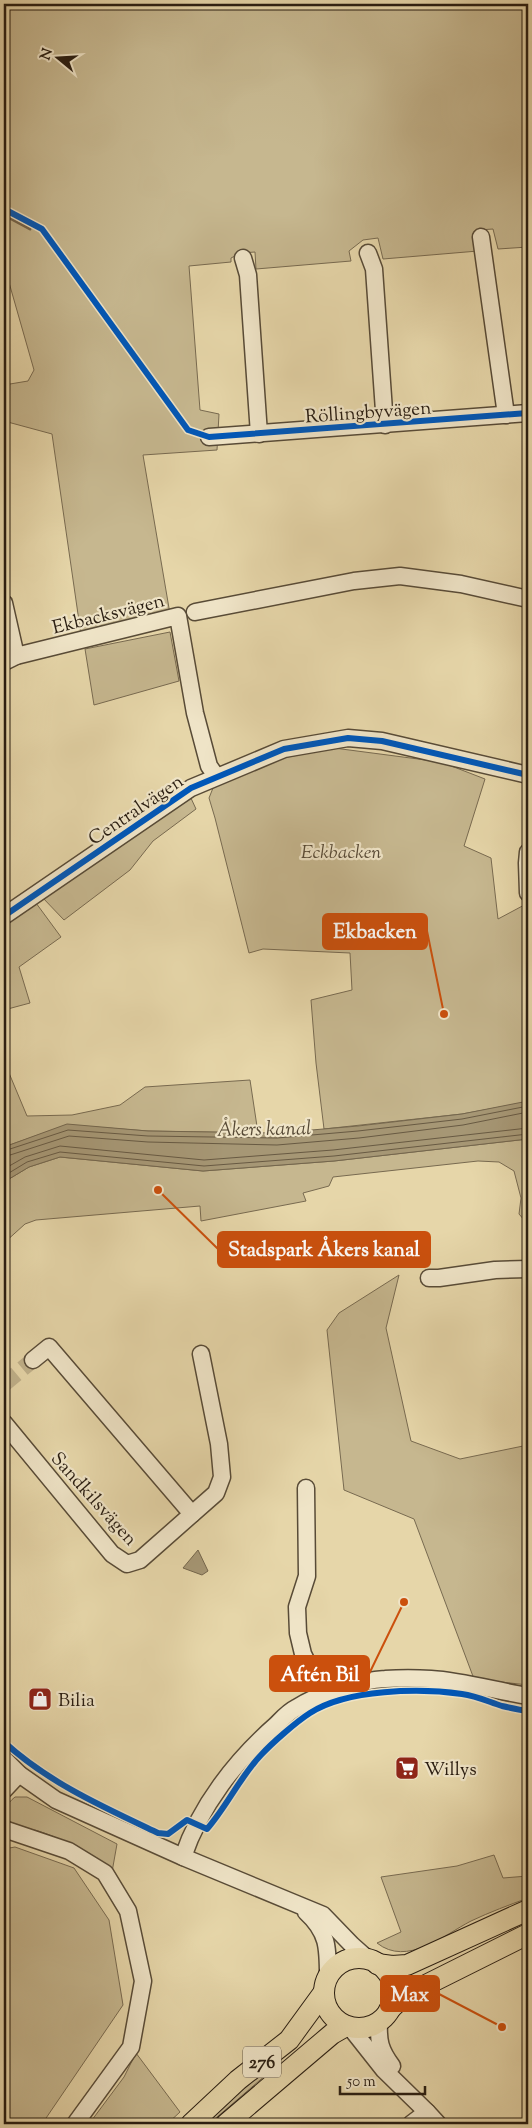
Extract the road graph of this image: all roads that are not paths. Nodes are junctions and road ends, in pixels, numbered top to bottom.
1 (481, 237) dead end
2 (368, 253) dead end
3 (243, 258) dead end
4 (528, 413) edge
5 (506, 415) junction
6 (385, 425) junction
7 (259, 434) junction
8 (209, 437) dead end
9 (528, 599) edge
10 (4, 603) edge
11 (195, 612) dead end
12 (10, 659) edge
13 (528, 775) edge
14 (216, 776) junction
15 (528, 852) edge
16 (528, 893) edge
17 (4, 916) edge
18 (528, 1269) edge
19 (429, 1278) dead end
20 (201, 1354) dead end
21 (33, 1360) tunnel mouth
22 (4, 1423) edge
23 (306, 1488) dead end
24 (192, 1514) junction
25 (324, 1696) junction
26 (528, 1696) edge
27 (4, 1759) edge
28 (19, 1774) junction
29 (4, 1790) edge
30 (4, 1829) edge
31 (182, 1857) junction
32 (297, 1904) junction
33 (528, 1910) edge
34 (528, 1934) edge
35 (373, 1962) junction
36 (326, 1984) junction
37 (384, 2016) junction
38 (348, 2027) junction
39 (427, 2112) junction
40 (75, 2124) edge
41 (191, 2124) edge
42 (226, 2124) edge
43 (411, 2124) edge
44 (438, 2124) edge

1 - 5 street
2 - 6 street, Röllingbyvägen
3 - 7 street
4 - 5 street, Röllingbyvägen
5 - 6 street, Röllingbyvägen
6 - 7 street, Röllingbyvägen
7 - 8 street, Röllingbyvägen
9 - 11 street
10 - 12 street
12 - 14 street, Ekbacksvägen
13 - 14 street, Centralvägen
14 - 17 street, Centralvägen
15 - 16 street
18 - 19 street
20 - 24 street, Sandkilsvägen
21 - 24 street
22 - 24 street, Sandkilsvägen
23 - 25 street
25 - 26 street
25 - 31 street
27 - 28 street
28 - 29 street
28 - 31 street
30 - 40 street
31 - 32 street
32 - 35 street
32 - 36 street
33 - 35 main road
34 - 37 main road
35 - 36 main road
35 - 37 main road
36 - 38 main road
36 - 41 main road, 276
37 - 38 main road
37 - 39 street
38 - 39 street
38 - 42 main road, 276
39 - 43 street
39 - 44 street

